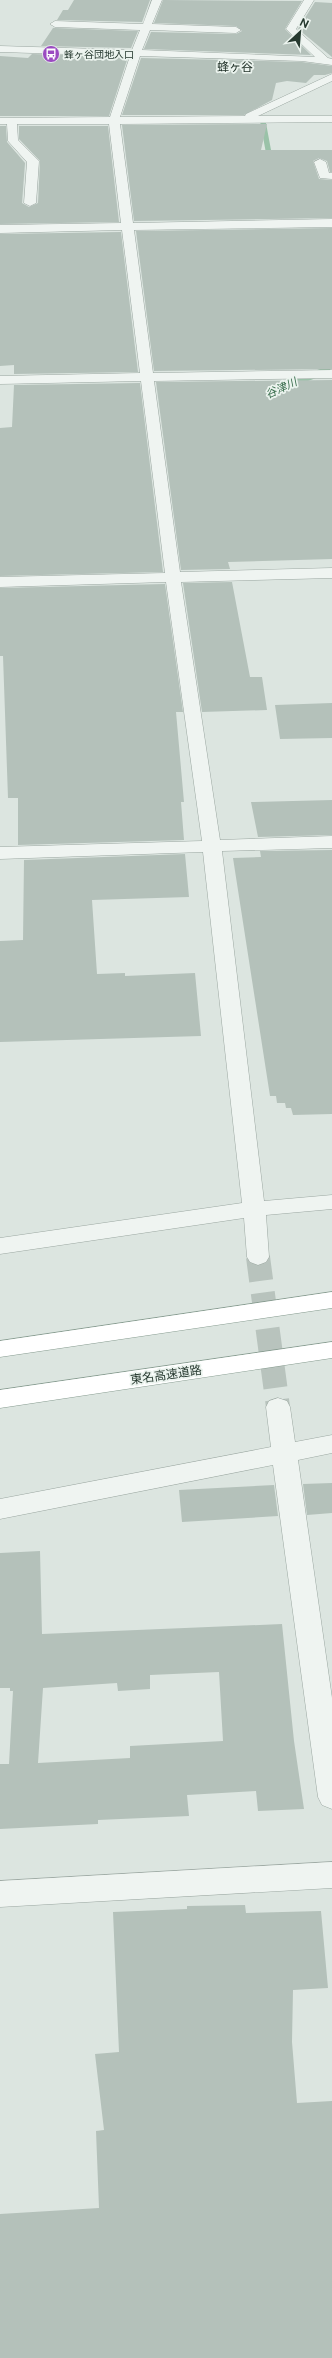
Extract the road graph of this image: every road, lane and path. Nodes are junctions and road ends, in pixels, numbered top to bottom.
1 (157, 0) edge
2 (309, 0) edge
3 (55, 24) dead end
4 (147, 27) junction
5 (236, 30) dead end
6 (0, 49) edge
7 (136, 53) junction
8 (327, 58) edge
9 (332, 77) edge
10 (244, 119) junction
11 (332, 119) edge
12 (114, 120) junction
13 (0, 121) edge
14 (12, 123) junction
15 (320, 162) dead end
16 (332, 176) edge
17 (30, 203) dead end
18 (332, 223) edge
19 (126, 226) junction
20 (0, 230) edge
21 (332, 374) edge
22 (147, 377) junction
23 (0, 380) edge
24 (332, 573) edge
25 (173, 578) junction
26 (0, 582) edge
27 (332, 842) edge
28 (212, 846) junction
29 (0, 853) edge
30 (332, 1202) edge
31 (254, 1209) junction
32 (0, 1246) edge
33 (258, 1257) tunnel mouth
34 (332, 1300) edge
35 (0, 1349) edge
36 (332, 1350) edge
37 (0, 1399) edge
38 (278, 1407) tunnel mouth
39 (332, 1444) edge
40 (285, 1452) junction
41 (0, 1509) edge
42 (332, 1797) edge
43 (332, 1875) edge
44 (0, 1894) edge

1 - 4 street
2 - 8 street
3 - 4 street
4 - 5 street
4 - 7 street
6 - 7 street
7 - 8 street
7 - 12 street
9 - 10 street
10 - 11 street
10 - 12 street
12 - 14 street
12 - 19 street
13 - 14 street
14 - 17 street
15 - 16 street
18 - 19 street
19 - 20 street
19 - 22 street
21 - 22 street
22 - 23 street
22 - 25 street
24 - 25 street
25 - 26 street
25 - 28 street
27 - 28 street
28 - 29 street
28 - 31 street
30 - 31 street
31 - 32 street
31 - 33 street
34 - 35 highway
36 - 37 highway, 東名高速道路
38 - 40 street
39 - 40 street
40 - 41 street
40 - 42 street
43 - 44 street

